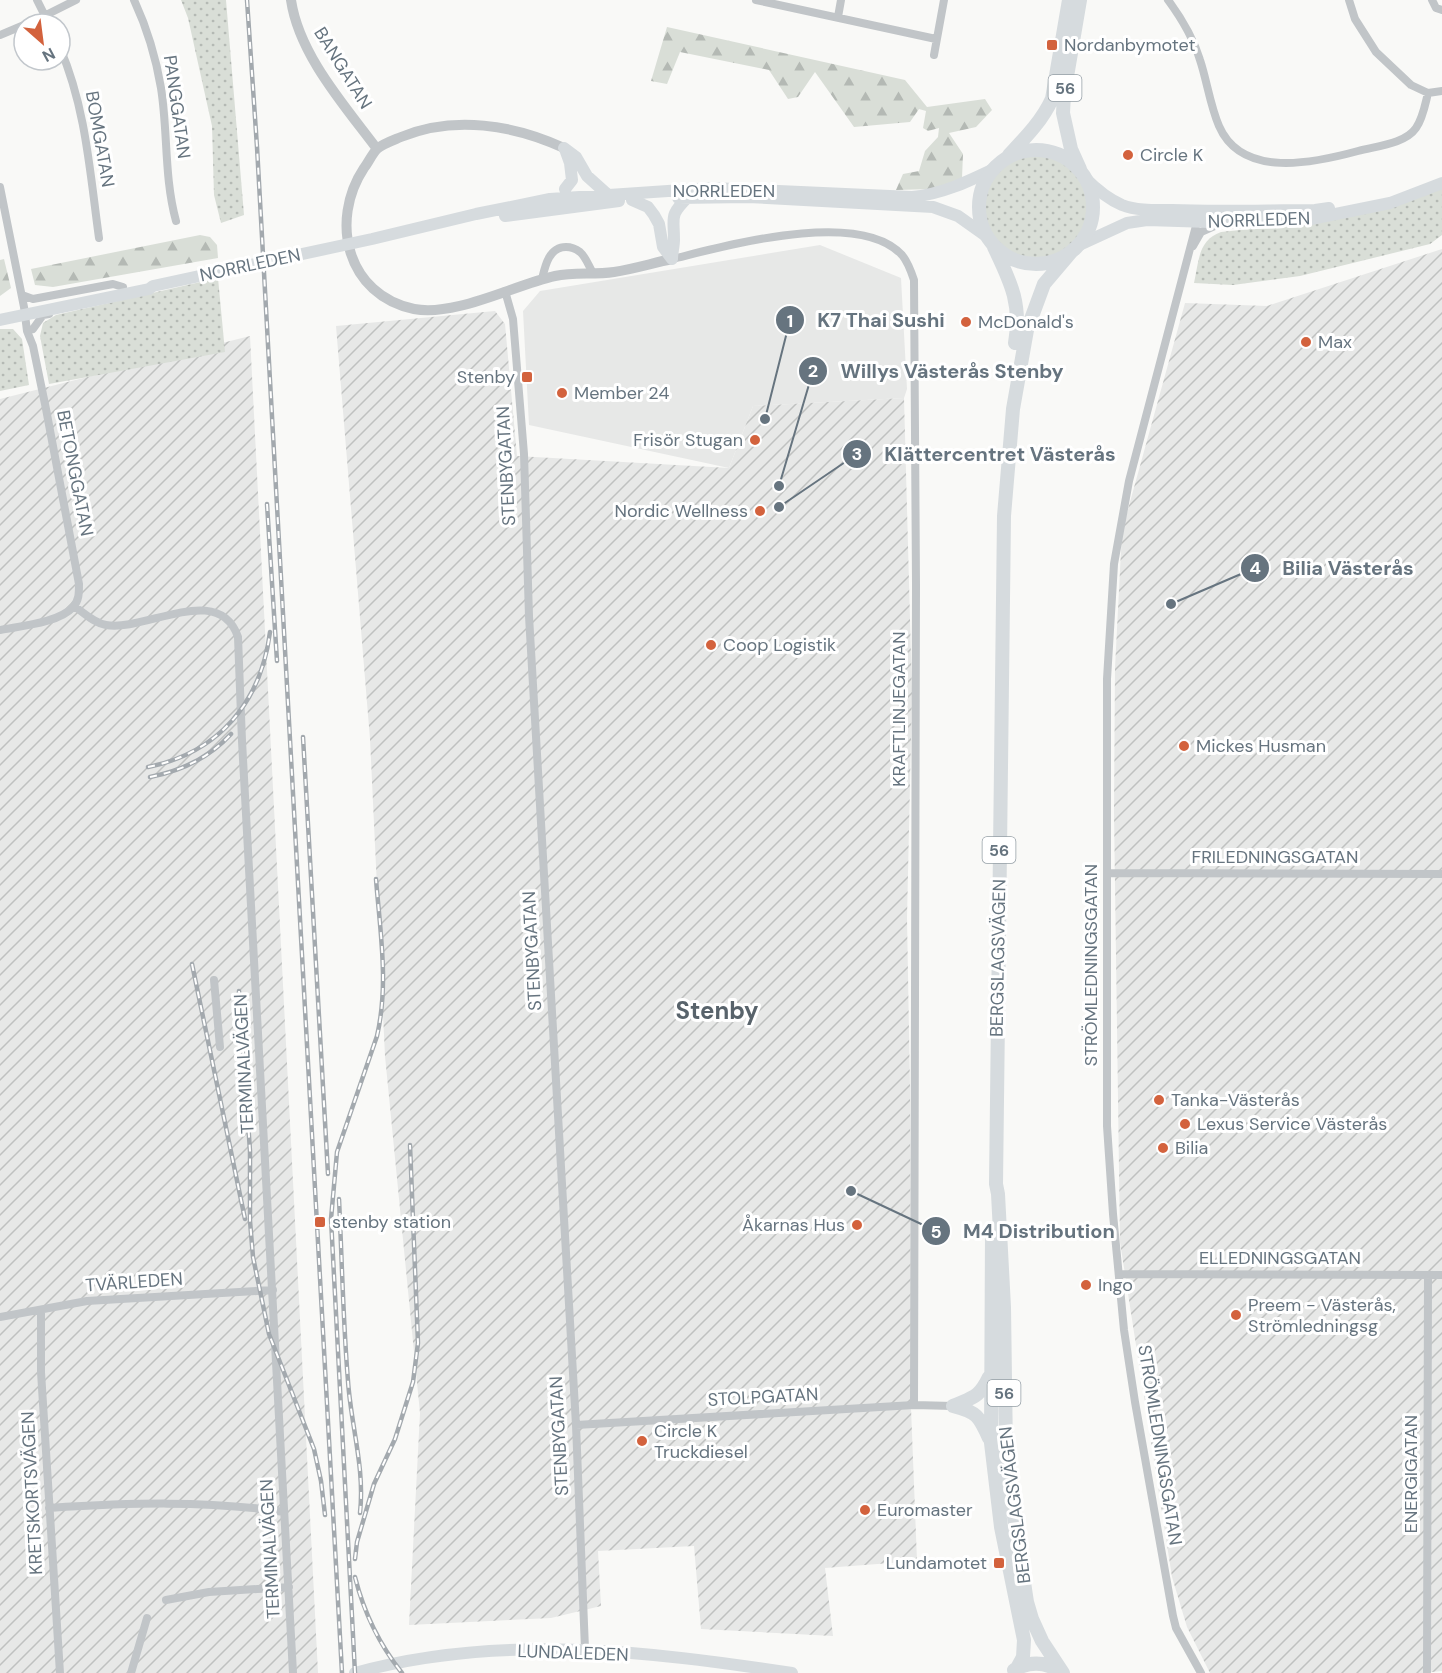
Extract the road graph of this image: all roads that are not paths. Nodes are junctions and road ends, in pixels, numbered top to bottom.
1 (76, 0) edge
2 (134, 0) edge
3 (291, 0) edge
4 (758, 0) edge
5 (841, 0) edge
6 (944, 0) edge
7 (1069, 0) edge
8 (1080, 0) edge
9 (1168, 0) edge
10 (1349, 0) edge
11 (1432, 0) edge
12 (1442, 10) edge
13 (59, 12) edge
14 (838, 17) junction
15 (936, 39) junction
16 (934, 56) dead end
17 (69, 72) edge
18 (1442, 91) edge
19 (1428, 93) junction
20 (564, 148) junction
21 (377, 149) junction
22 (1005, 159) junction
23 (994, 169) junction
24 (1442, 175) edge
25 (1084, 176) junction
26 (1442, 183) edge
27 (0, 187) edge
28 (565, 189) joint
29 (607, 194) junction
30 (688, 198) junction
31 (550, 200) junction
32 (632, 200) junction
33 (3, 212) edge
34 (1198, 217) junction
35 (176, 220) dead end
36 (452, 221) junction
37 (1223, 222) junction
38 (99, 238) dead end
39 (990, 240) junction
40 (1074, 249) junction
41 (1188, 254) junction
42 (672, 259) junction
43 (593, 273) junction
44 (542, 279) junction
45 (153, 286) junction
46 (505, 291) junction
47 (101, 298) junction
48 (25, 308) junction
49 (2, 317) edge
50 (30, 330) junction
51 (1004, 516) junction
52 (74, 606) junction
53 (0, 630) edge
54 (1108, 873) junction
55 (1442, 874) edge
56 (214, 980) dead end
57 (220, 1047) dead end
58 (996, 1184) junction
59 (1119, 1274) junction
60 (1428, 1275) junction
61 (1442, 1275) edge
62 (273, 1290) junction
63 (41, 1311) junction
64 (0, 1317) edge
65 (991, 1372) junction
66 (914, 1405) junction
67 (953, 1406) junction
68 (576, 1425) junction
69 (991, 1443) junction
70 (49, 1508) junction
71 (284, 1512) junction
72 (289, 1587) junction
73 (166, 1600) dead end
74 (147, 1618) dead end
75 (585, 1649) junction
76 (1013, 1671) edge
77 (60, 1673) edge
78 (131, 1673) edge
79 (293, 1673) edge
80 (355, 1673) edge
81 (792, 1673) edge
82 (1062, 1673) edge
83 (1201, 1673) edge
84 (1427, 1673) edge

1 - 13 street
2 - 35 street, PANGGATAN
3 - 21 street, BANGATAN
4 - 14 street
5 - 14 street
6 - 15 street
7 - 22 highway, 56
8 - 25 highway, 56
9 - 19 street
10 - 19 street
11 - 12 street
14 - 15 street
15 - 16 street
17 - 38 street, BOMGATAN
18 - 19 street
20 - 21 street
20 - 28 main road
20 - 29 main road
21 - 46 street
22 - 23 highway, 56
22 - 25 highway, 56
23 - 29 main road, NORRLEDEN
23 - 39 highway, 56
24 - 34 main road, NORRLEDEN
25 - 34 main road, NORRLEDEN
25 - 40 highway, 56
26 - 37 main road, NORRLEDEN
27 - 33 street, BETONGGATAN
28 - 31 street
29 - 31 main road, NORRLEDEN
30 - 32 main road, NORRLEDEN
30 - 39 main road, NORRLEDEN
30 - 42 main road
31 - 36 main road, NORRLEDEN
32 - 36 main road, NORRLEDEN
32 - 42 main road
33 - 48 street, BETONGGATAN
34 - 37 main road, NORRLEDEN
34 - 40 main road, NORRLEDEN
34 - 41 street, STRÖMLEDNINGSGATAN
36 - 45 main road, NORRLEDEN
37 - 41 street, STRÖMLEDNINGSGATAN
39 - 40 highway
39 - 51 highway, BERGSLAGSVÄGEN / 56
40 - 51 highway, BERGSLAGSVÄGEN / 56
41 - 54 street, STRÖMLEDNINGSGATAN
42 - 43 street
42 - 66 street, KRAFTLINJEGATAN
43 - 44 street
43 - 44 street
44 - 46 street
45 - 47 main road, NORRLEDEN
45 - 48 main road, NORRLEDEN
46 - 68 street, STENBYGATAN
47 - 48 main road, NORRLEDEN
47 - 50 street
48 - 49 main road, NORRLEDEN
48 - 50 street, BETONGGATAN
49 - 50 street
50 - 52 street, BETONGGATAN
51 - 58 highway, BERGSLAGSVÄGEN / 56
52 - 53 street
52 - 62 street, TERMINALVÄGEN
54 - 55 street, FRILEDNINGSGATAN
54 - 59 street, STRÖMLEDNINGSGATAN
56 - 57 street
58 - 65 highway, BERGSLAGSVÄGEN / 56
58 - 82 highway, BERGSLAGSVÄGEN / 56
59 - 60 street, ELLEDNINGSGATAN
59 - 83 street, STRÖMLEDNINGSGATAN
60 - 61 street, ELLEDNINGSGATAN
60 - 84 street, ENERGIGATAN
62 - 63 street, TVÄRLEDEN
62 - 71 street, TERMINALVÄGEN
63 - 64 street, TVÄRLEDEN
63 - 70 street, KRETSKORTSVÄGEN
65 - 67 highway
65 - 69 highway, BERGSLAGSVÄGEN / 56
66 - 67 street, STOLPGATAN
66 - 68 street, STOLPGATAN
67 - 69 highway
68 - 75 street, STENBYGATAN
69 - 76 highway, BERGSLAGSVÄGEN / 56
70 - 71 street
70 - 77 street, KRETSKORTSVÄGEN
71 - 72 street, TERMINALVÄGEN
72 - 73 street
72 - 79 street, TERMINALVÄGEN
74 - 78 street
75 - 80 main road, LUNDALEDEN
75 - 81 main road, LUNDALEDEN
76 - 82 highway, 56

